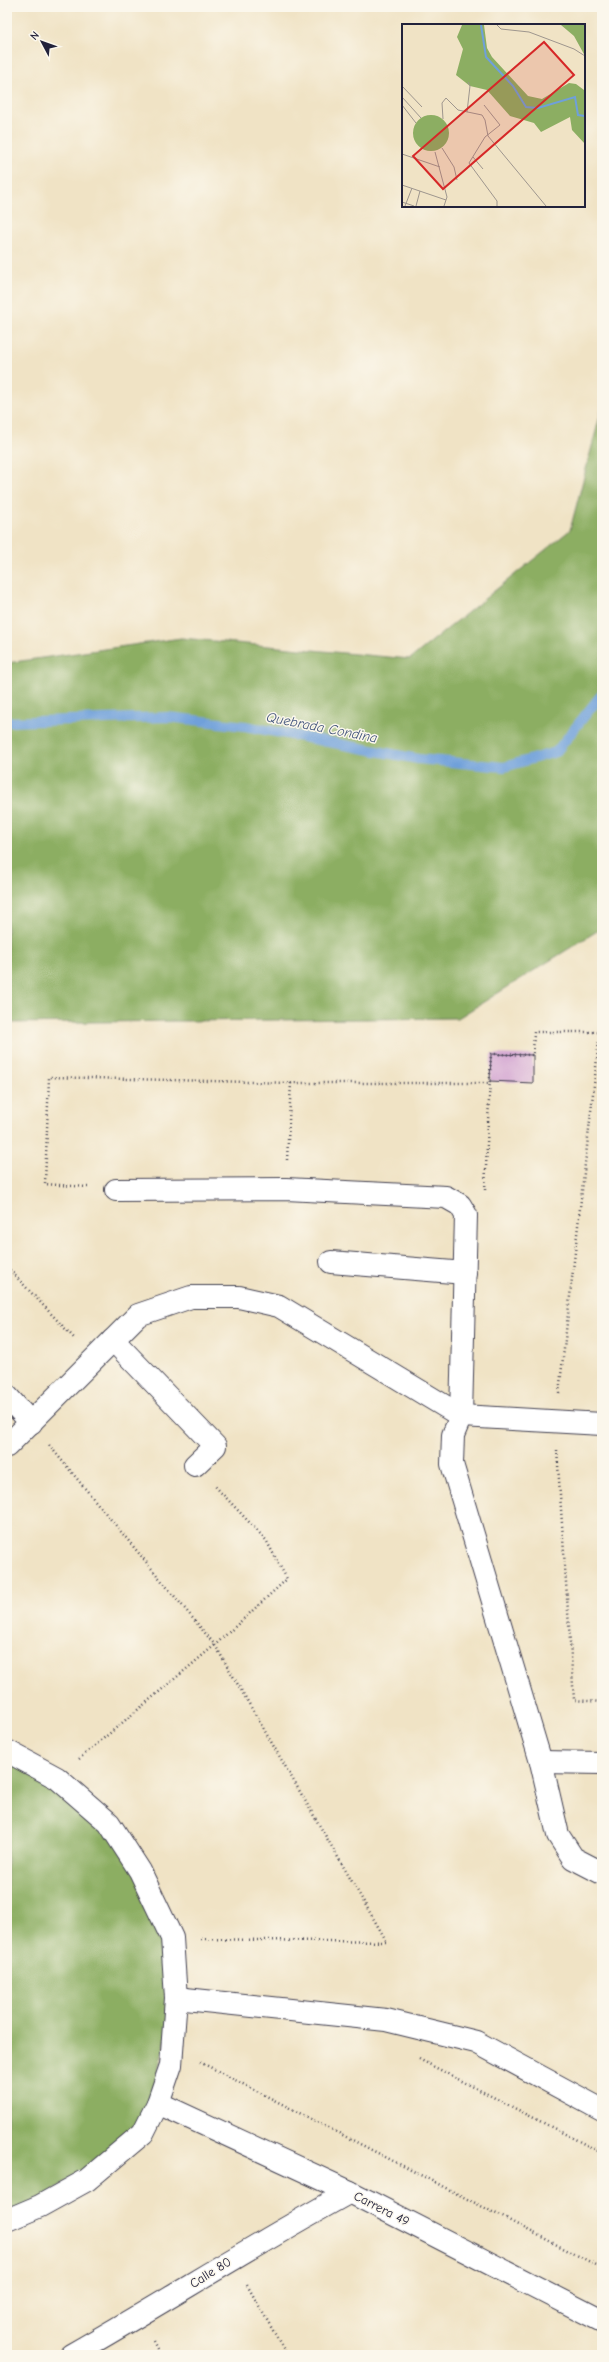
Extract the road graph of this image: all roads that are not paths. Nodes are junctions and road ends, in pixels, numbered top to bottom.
1 (116, 1190) road end
2 (331, 1262) dead end
3 (465, 1274) junction
4 (113, 1340) junction
5 (7, 1396) edge
6 (461, 1416) junction
7 (31, 1423) junction
8 (602, 1424) edge
9 (7, 1446) edge
10 (195, 1465) road end
11 (7, 1751) edge
12 (541, 1762) junction
13 (602, 1763) edge
14 (602, 1873) edge
15 (176, 1998) junction
16 (158, 2103) junction
17 (602, 2110) edge
18 (350, 2192) junction
19 (7, 2220) edge
20 (602, 2321) edge
21 (71, 2355) edge

1 - 3 street
2 - 3 street
3 - 6 street
4 - 6 street
4 - 7 street
4 - 10 street
5 - 7 street
6 - 8 street
6 - 12 street
7 - 9 street
11 - 15 street
12 - 13 street
12 - 14 street
15 - 16 street
15 - 17 street
16 - 18 street, Carrera 49
16 - 19 street
18 - 20 street, Carrera 49
18 - 21 street, Calle 80

